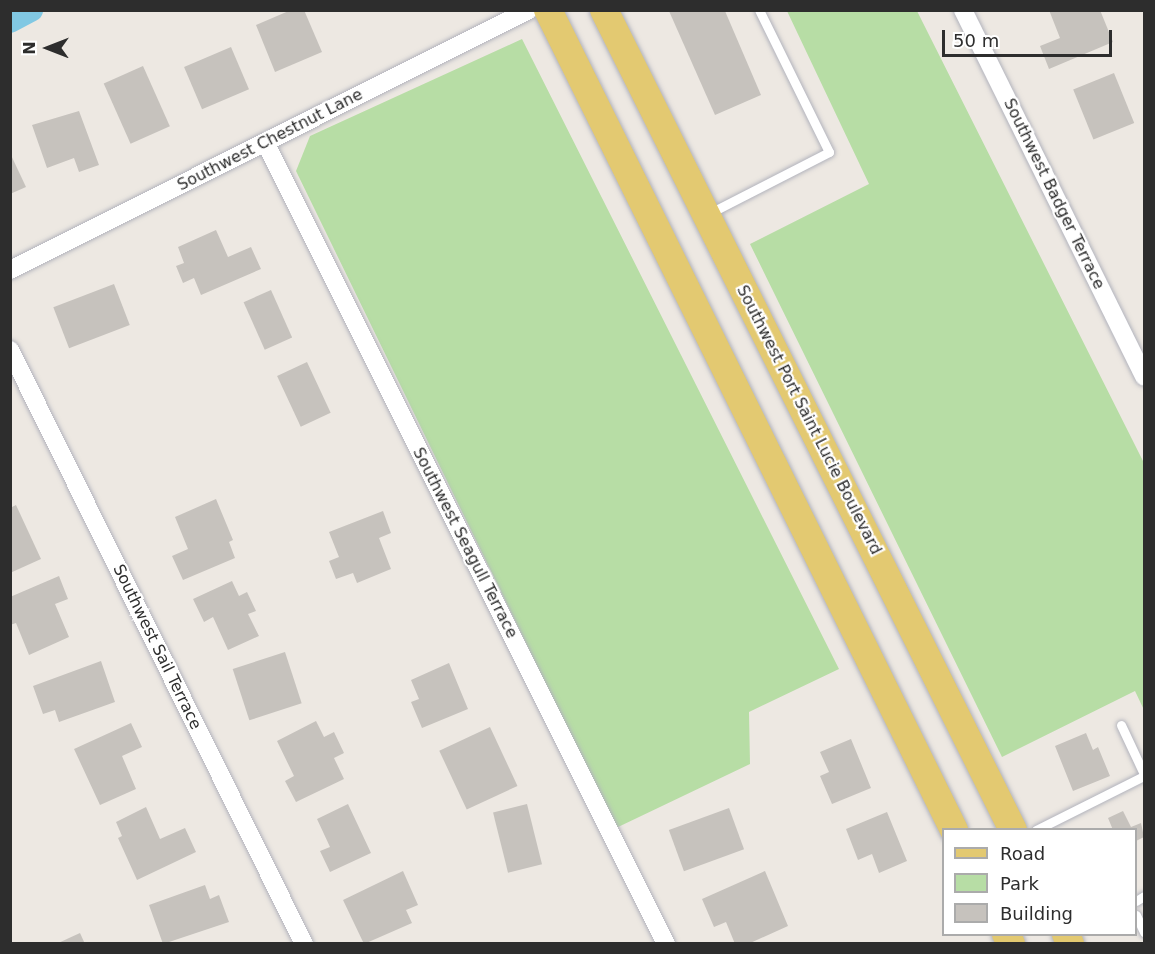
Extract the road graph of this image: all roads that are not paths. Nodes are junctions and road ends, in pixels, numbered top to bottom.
1 (530, 10) edge
2 (548, 10) edge
3 (604, 10) edge
4 (759, 10) edge
5 (963, 10) edge
6 (265, 142) junction
7 (706, 215) junction
8 (10, 270) edge
9 (10, 350) edge
10 (1144, 377) edge
11 (1121, 725) dead end
12 (1144, 775) edge
13 (953, 828) edge
14 (1013, 828) edge
15 (1040, 828) edge
16 (1137, 917) edge
17 (1144, 932) edge
18 (304, 944) edge
19 (666, 944) edge

1 - 6 street, Southwest Chestnut Lane
2 - 13 main road
3 - 7 main road, Southwest Port Saint Lucie Boulevard
4 - 7 lane
5 - 10 street, Southwest Badger Terrace
6 - 8 street, Southwest Chestnut Lane
6 - 19 street, Southwest Seagull Terrace
7 - 14 main road, Southwest Port Saint Lucie Boulevard
9 - 18 street, Southwest Sail Terrace
11 - 12 lane
12 - 15 lane
16 - 17 lane

